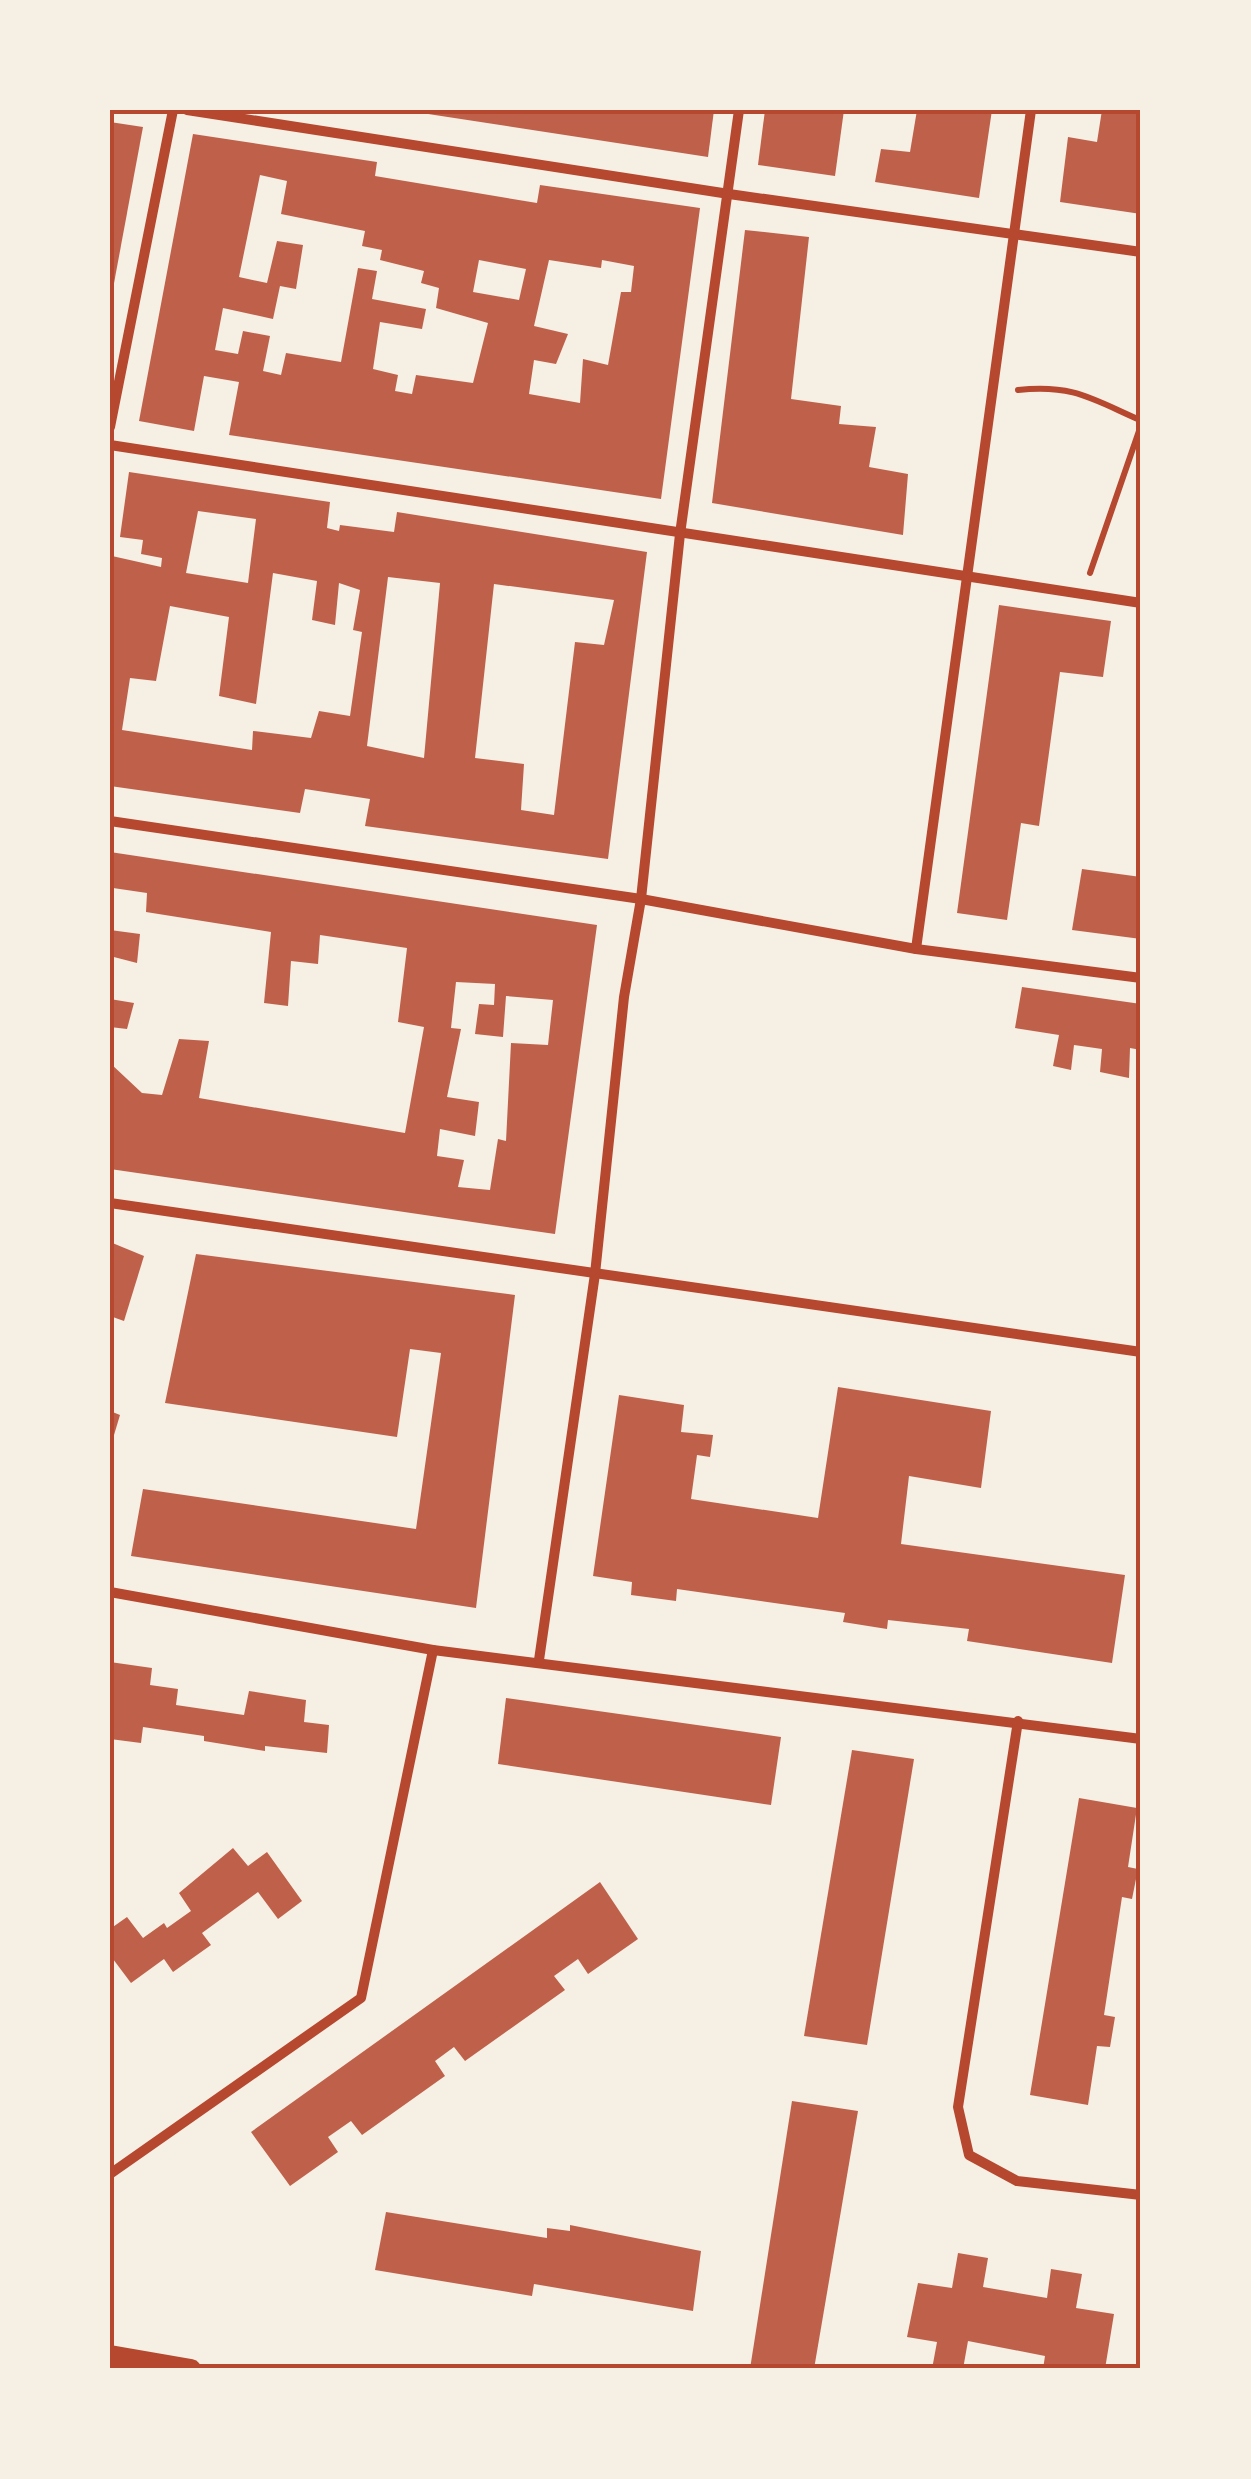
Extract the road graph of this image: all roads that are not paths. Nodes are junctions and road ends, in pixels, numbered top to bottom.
1 (172, 110) edge
2 (187, 110) edge
3 (739, 110) edge
4 (1031, 110) edge
5 (728, 194) junction
6 (1013, 233) junction
7 (1141, 252) edge
8 (110, 427) edge
9 (110, 445) edge
10 (680, 534) junction
11 (969, 575) junction
12 (1141, 603) edge
13 (110, 821) edge
14 (641, 898) junction
15 (916, 949) junction
16 (1141, 978) edge
17 (110, 1203) edge
18 (594, 1274) junction
19 (1141, 1352) edge
20 (110, 1592) edge
21 (433, 1650) junction
22 (539, 1660) junction
23 (1018, 1722) junction
24 (1141, 1738) edge
25 (110, 2174) edge
26 (1141, 2195) edge
27 (110, 2355) edge
28 (187, 2369) edge

1 - 8 street
2 - 5 street
3 - 5 street
4 - 6 street
5 - 6 street
5 - 10 street
6 - 7 street
6 - 11 street
9 - 10 street
10 - 11 street
10 - 14 street
11 - 12 street
11 - 15 street
13 - 14 street
14 - 15 street
14 - 18 street
15 - 16 street
17 - 18 street
18 - 19 street
18 - 22 street
20 - 21 street
21 - 22 street
21 - 25 street
22 - 23 street
23 - 24 street
23 - 26 street
27 - 28 main road

